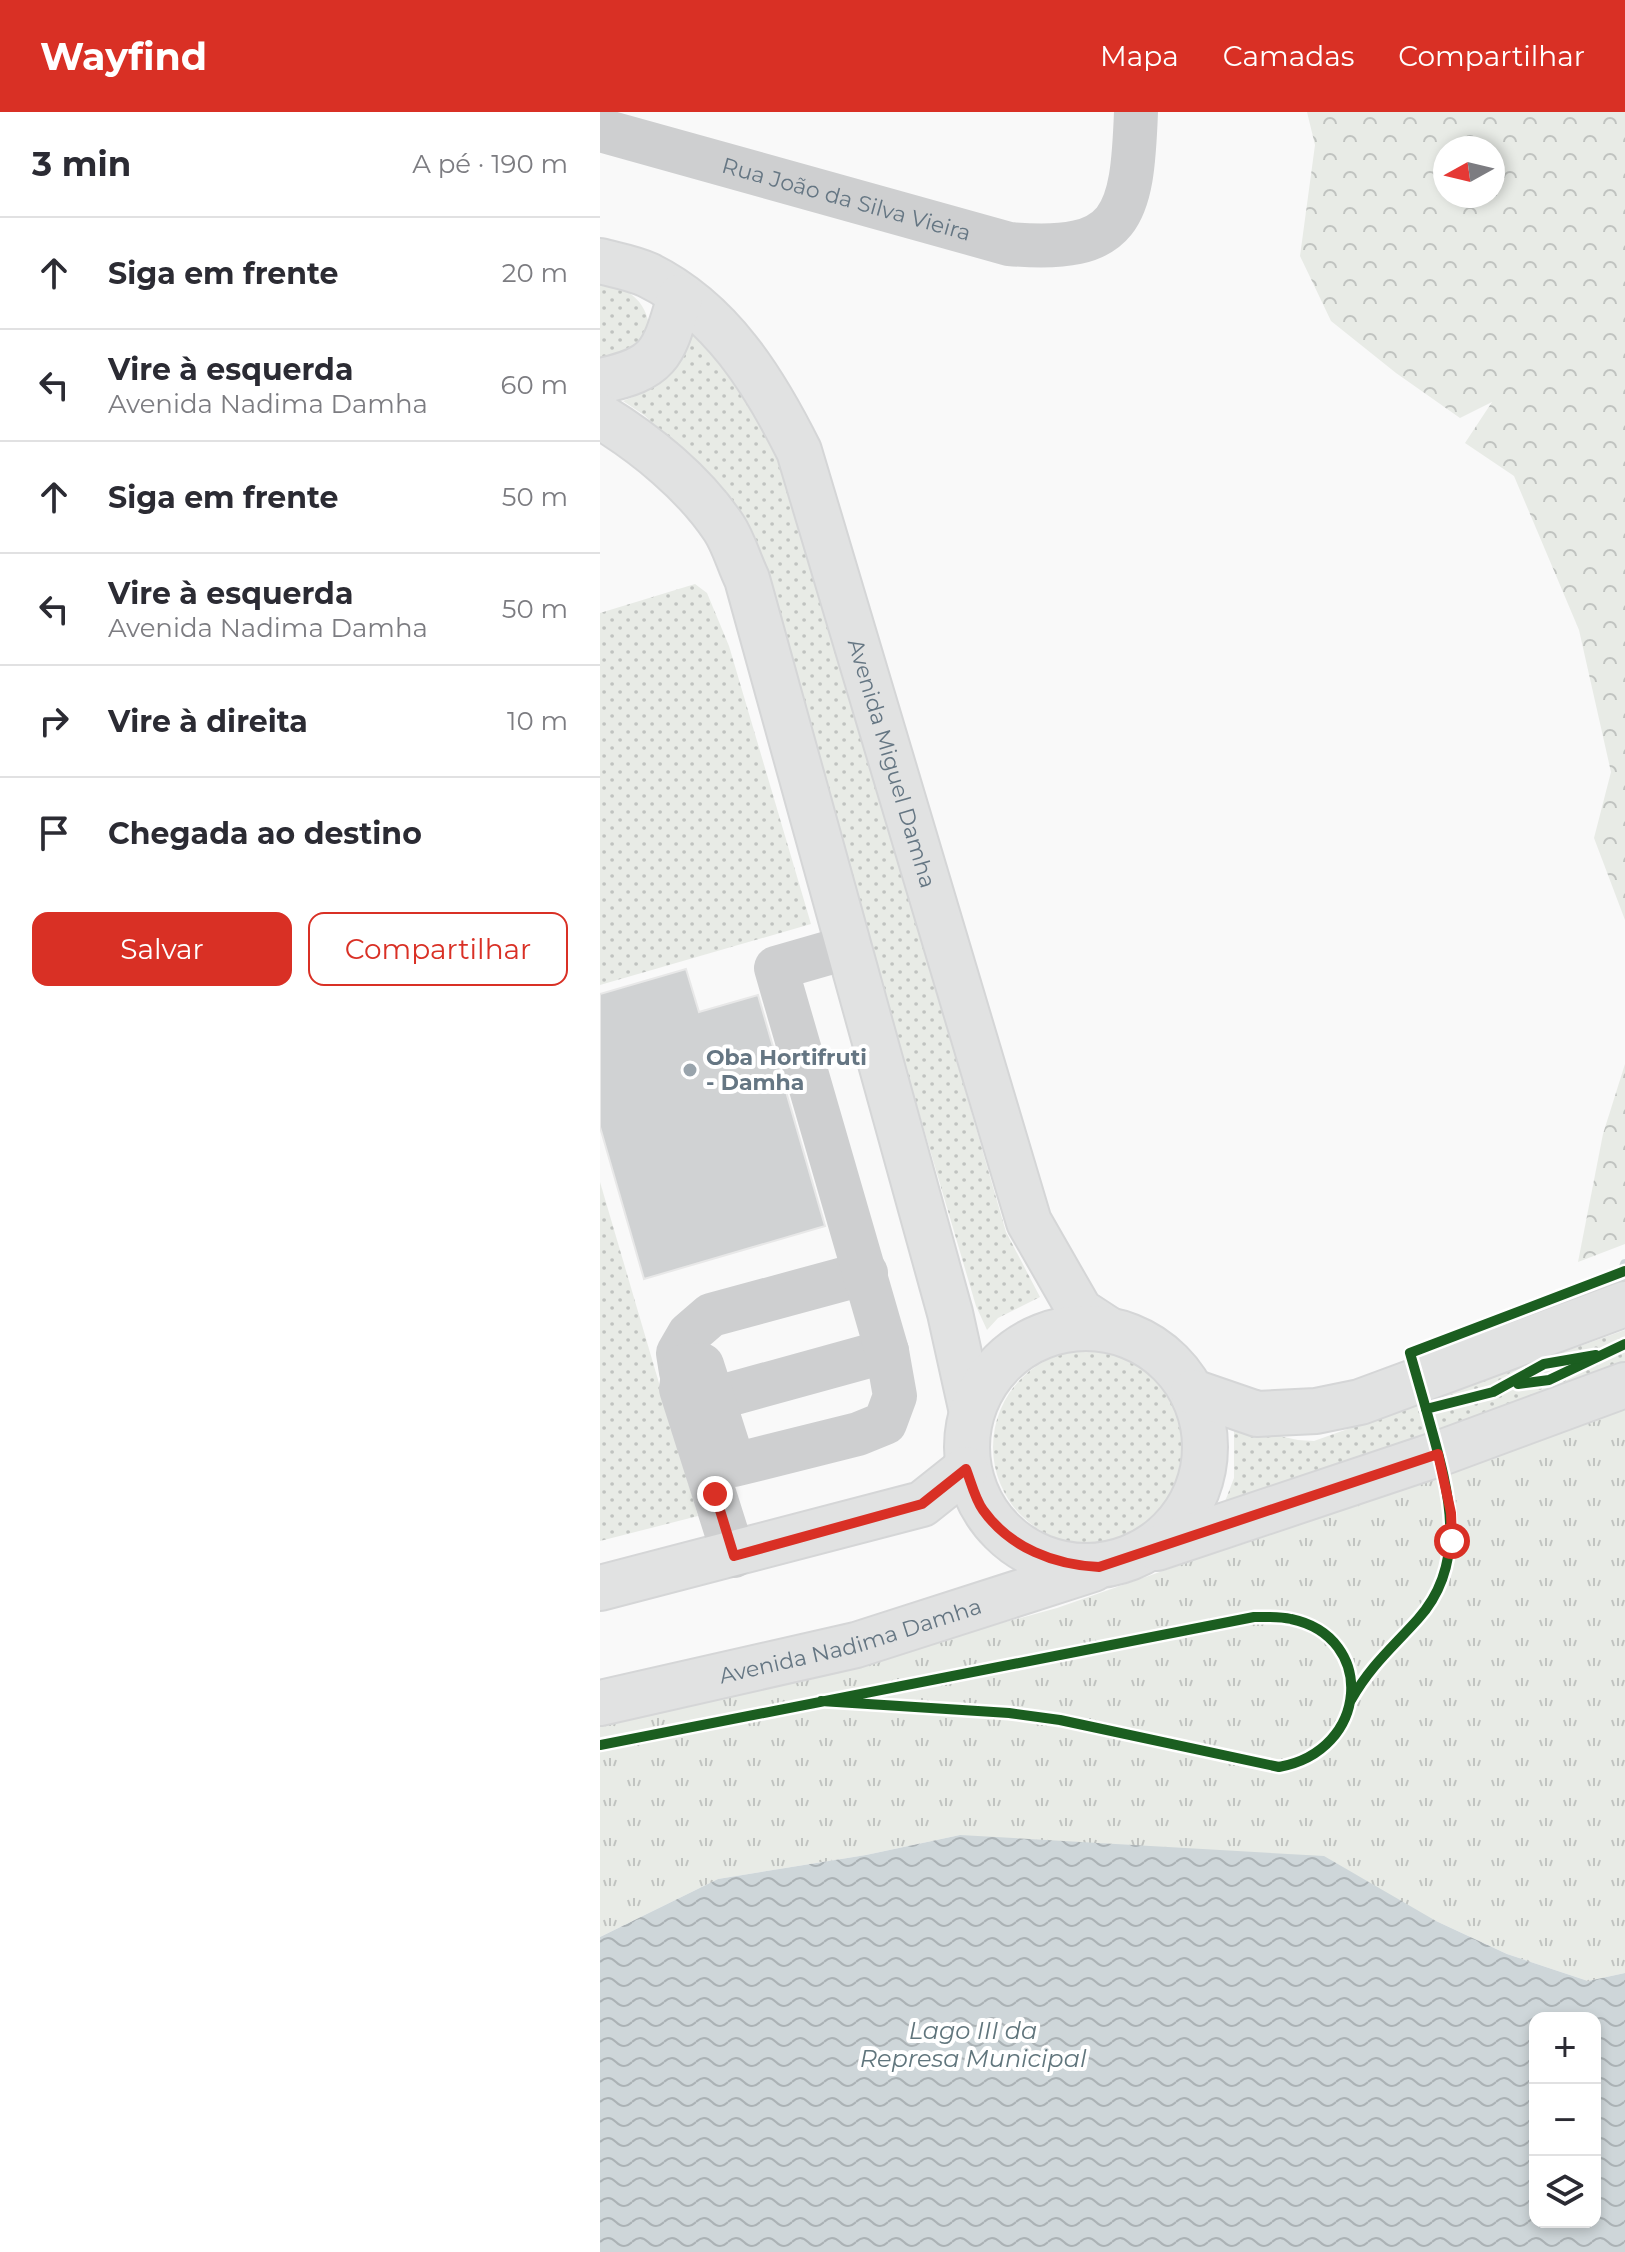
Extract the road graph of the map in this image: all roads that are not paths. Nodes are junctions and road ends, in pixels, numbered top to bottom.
1 (1136, 112) edge
2 (618, 126) edge
3 (600, 261) edge
4 (680, 297) junction
5 (600, 381) edge
6 (600, 416) edge
7 (849, 947) junction
8 (866, 1273) junction
9 (1625, 1304) edge
10 (1106, 1328) junction
11 (887, 1351) junction
12 (1625, 1385) edge
13 (709, 1388) junction
14 (1193, 1392) junction
15 (971, 1408) junction
16 (966, 1469) junction
17 (1151, 1550) junction
18 (734, 1556) junction
19 (1099, 1567) junction
20 (600, 1588) edge
21 (600, 1703) edge

1 - 2 street, Rua João da Silva Vieira
3 - 4 main road, Avenida Miguel Damha
4 - 5 main road
4 - 10 main road, Avenida Miguel Damha
6 - 7 main road
7 - 8 street
7 - 15 main road
8 - 11 street
8 - 13 street
9 - 14 main road
10 - 14 main road
10 - 15 main road
11 - 13 street
11 - 13 street
12 - 17 main road
13 - 18 street
14 - 17 main road
15 - 16 main road
16 - 18 main road
16 - 19 main road
17 - 19 main road
18 - 20 main road
19 - 21 main road, Avenida Nadima Damha

